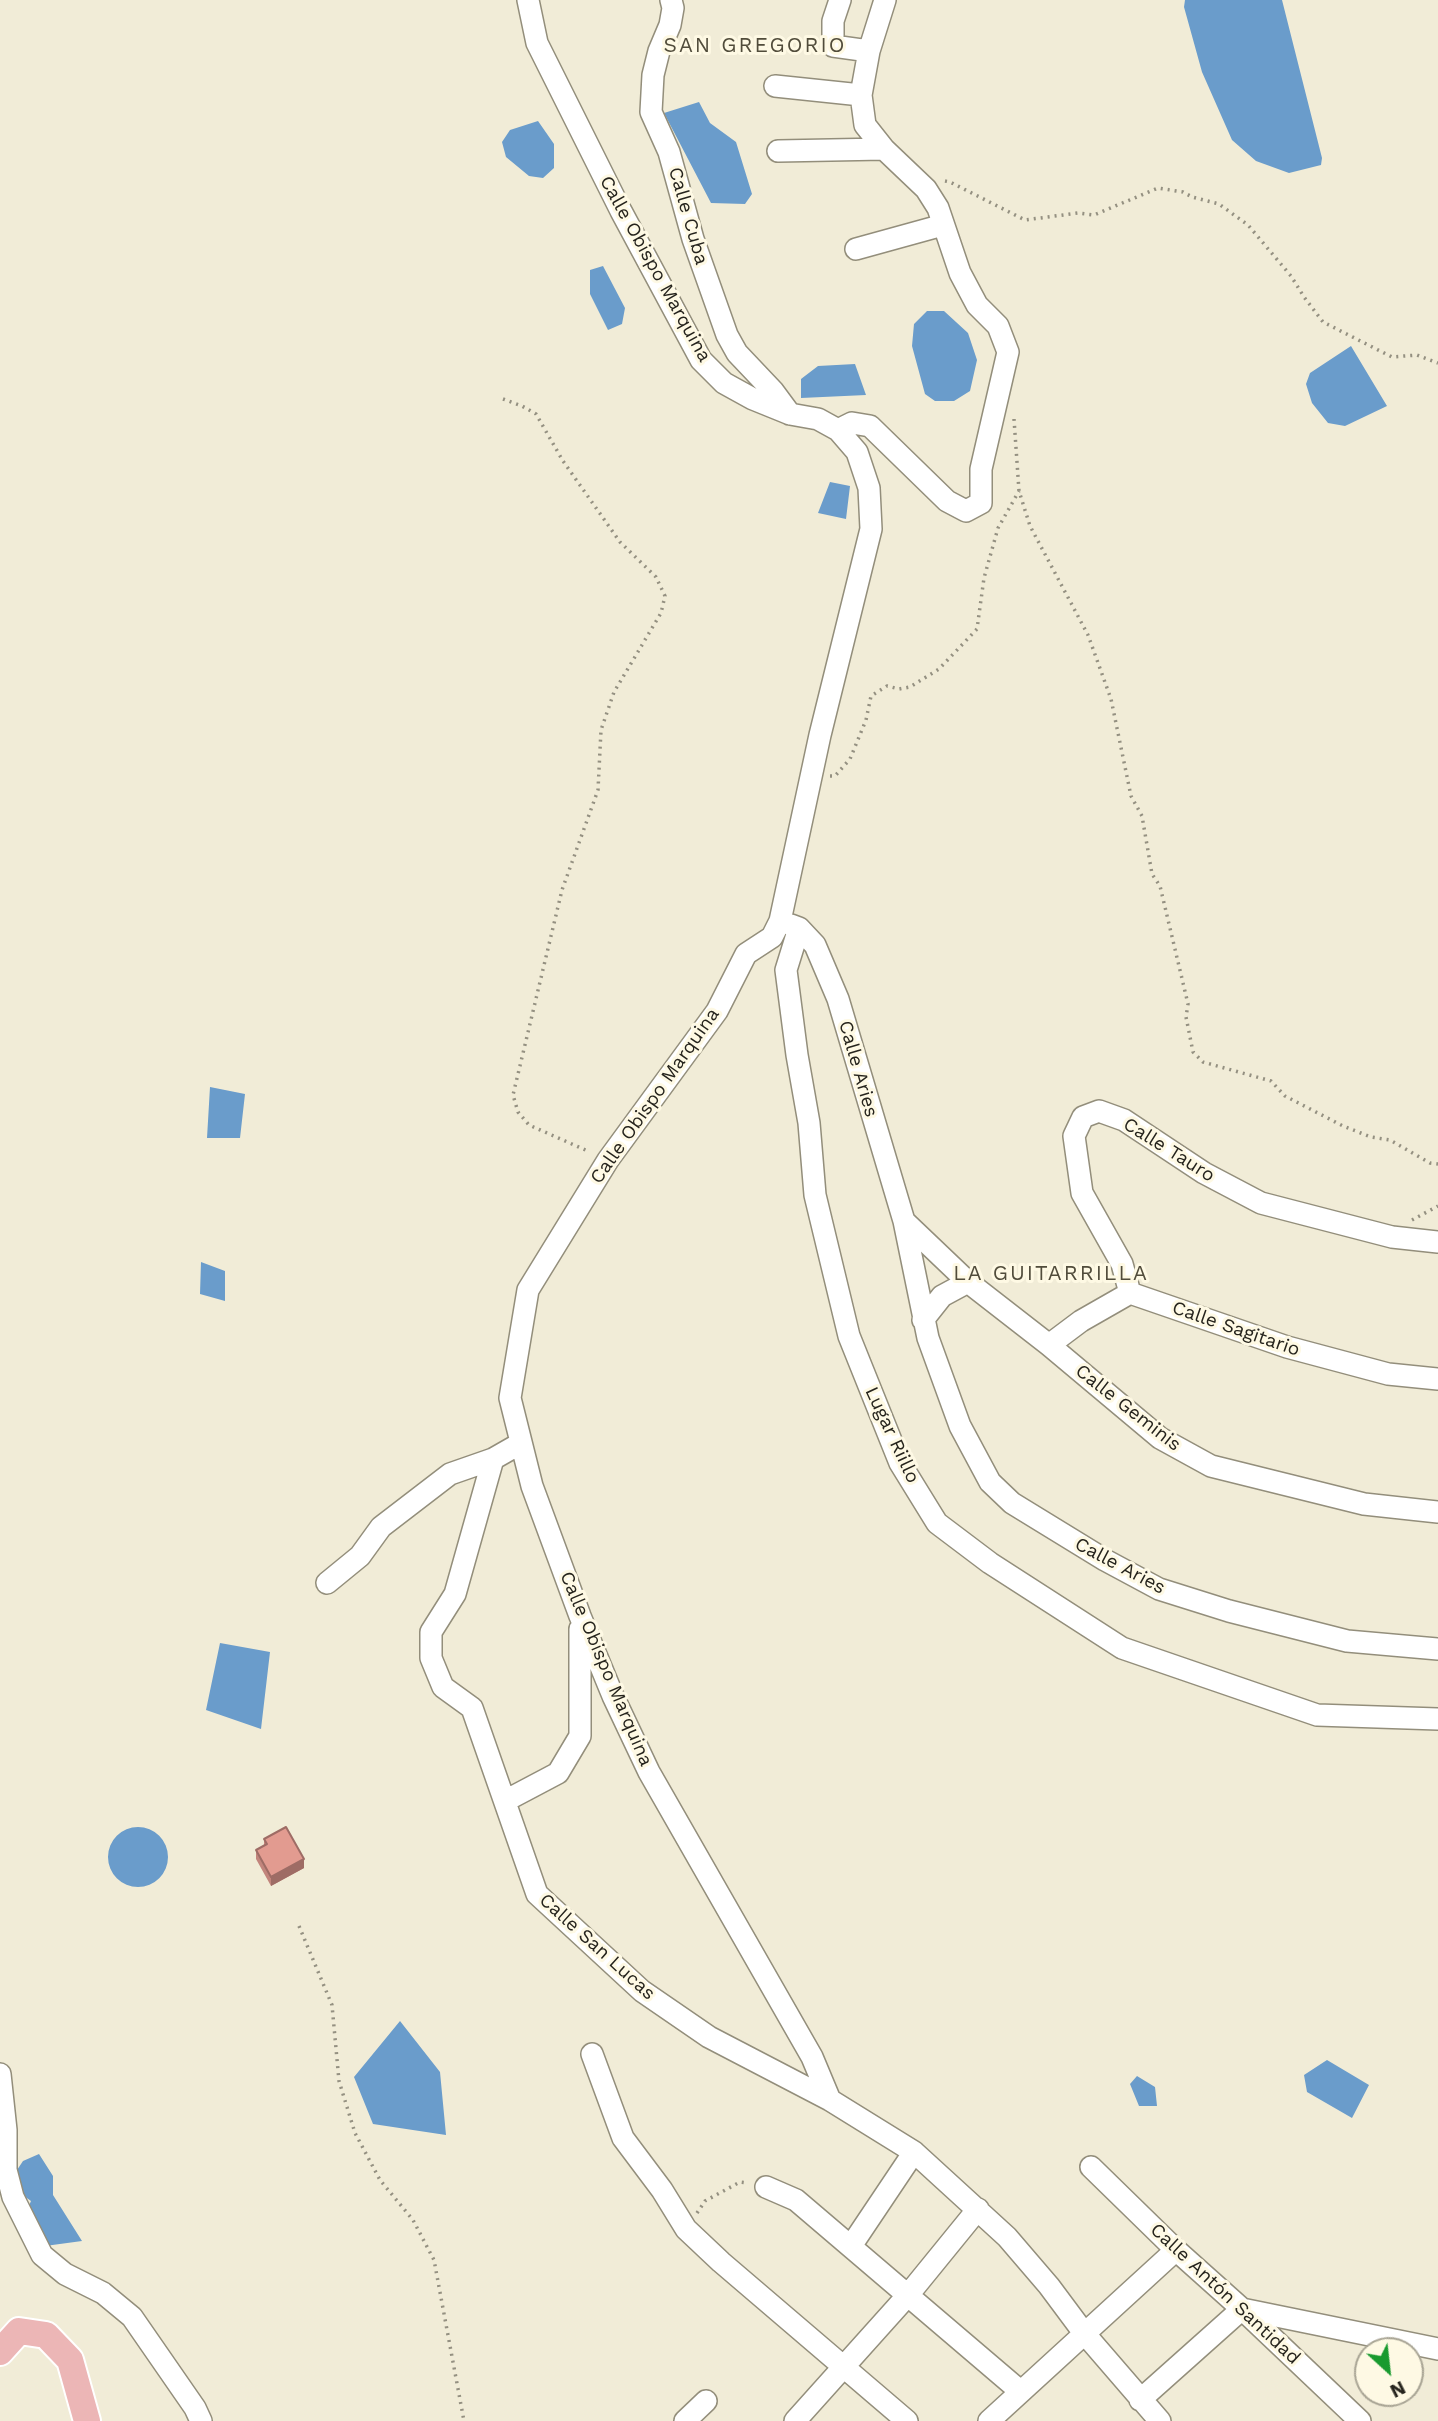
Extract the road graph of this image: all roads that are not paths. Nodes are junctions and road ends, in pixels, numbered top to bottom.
1 (527, 0) edge
2 (671, 0) edge
3 (840, 0) edge
4 (885, 0) edge
5 (869, 51) junction
6 (775, 86) dead end
7 (861, 95) junction
8 (884, 149) junction
9 (778, 151) dead end
10 (943, 225) junction
11 (856, 249) dead end
12 (790, 414) junction
13 (838, 430) junction
14 (790, 925) junction
15 (904, 1221) junction
16 (1438, 1242) edge
17 (968, 1282) junction
18 (1130, 1293) junction
19 (923, 1320) junction
20 (1049, 1345) junction
21 (1438, 1379) edge
22 (521, 1443) junction
23 (493, 1459) junction
24 (1438, 1512) edge
25 (327, 1583) dead end
26 (580, 1616) junction
27 (1438, 1649) edge
28 (1438, 1719) edge
29 (505, 1801) junction
30 (592, 2054) dead end
31 (0, 2074) edge
32 (830, 2100) junction
33 (914, 2152) junction
34 (1091, 2166) dead end
35 (766, 2187) road end
36 (978, 2209) junction
37 (851, 2246) junction
38 (1176, 2250) junction
39 (908, 2295) junction
40 (1242, 2309) junction
41 (1084, 2333) junction
42 (1438, 2349) edge
43 (0, 2351) edge
44 (844, 2367) junction
45 (1020, 2391) junction
46 (1140, 2400) junction
47 (706, 2401) dead end
48 (87, 2421) edge
49 (201, 2421) edge
50 (685, 2421) edge
51 (795, 2421) edge
52 (907, 2421) edge
53 (989, 2421) edge
54 (1160, 2421) edge
55 (1360, 2421) edge

1 - 12 street, Calle Obispo Marquina
2 - 12 street, Calle Cuba
3 - 5 street
4 - 5 street
5 - 7 street
6 - 7 street
7 - 8 street
8 - 9 street
8 - 10 street
10 - 11 street
10 - 13 street
12 - 13 street, Calle Obispo Marquina
13 - 14 street, Calle Obispo Marquina
14 - 15 street, Calle Aries
14 - 22 street, Calle Obispo Marquina
14 - 28 street, Lugar Riillo
15 - 17 street, Calle Geminis
15 - 19 street, Calle Aries
16 - 18 street, Calle Tauro
17 - 19 street
17 - 20 street, Calle Geminis
18 - 20 street
18 - 21 street, Calle Sagitario
19 - 27 street, Calle Aries
20 - 24 street, Calle Geminis
22 - 23 street
22 - 26 street, Calle Obispo Marquina
23 - 25 street
23 - 29 street, Calle San Lucas
26 - 29 street
26 - 32 street, Calle Obispo Marquina
29 - 32 street, Calle San Lucas
30 - 44 street
31 - 49 street
32 - 33 street, Calle San Lucas
33 - 36 street, Calle San Lucas
33 - 37 street
34 - 38 street, Calle Antón Santidad
35 - 37 street
36 - 39 street
36 - 41 street, Calle San Lucas
37 - 39 street
38 - 40 street, Calle Antón Santidad
38 - 41 street
39 - 44 street
39 - 45 street
40 - 42 street
40 - 46 street
40 - 55 street, Calle Antón Santidad
41 - 45 street
41 - 46 street, Calle San Lucas
43 - 48 main road
44 - 51 street
44 - 52 street
45 - 53 street
46 - 54 street, Calle San Lucas
47 - 50 street

